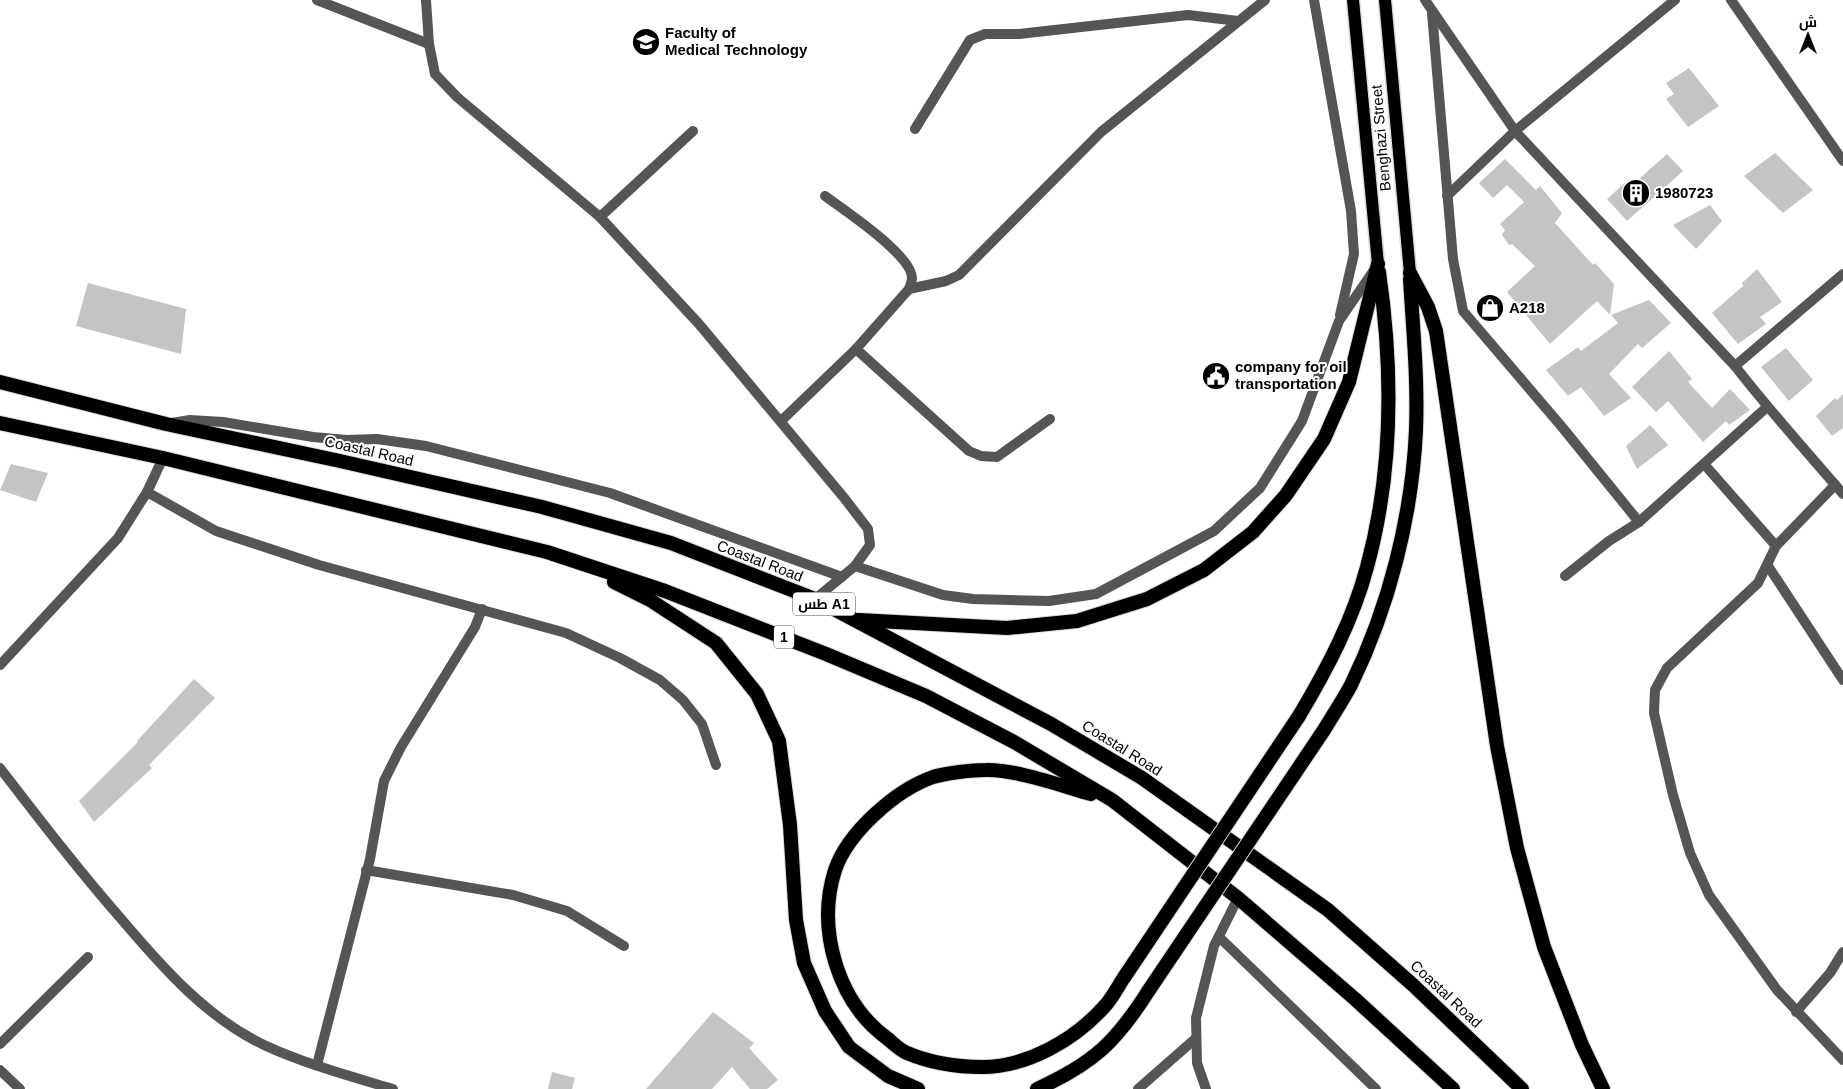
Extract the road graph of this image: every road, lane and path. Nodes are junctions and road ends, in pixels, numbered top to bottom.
1 (317, 0) edge
2 (426, 0) edge
3 (1265, 0) edge
4 (1314, 0) edge
5 (1353, 0) edge
6 (1384, 0) edge
7 (1425, 0) edge
8 (1676, 0) edge
9 (1731, 0) edge
10 (1432, 12) junction
11 (1238, 21) junction
12 (430, 44) junction
13 (915, 129) dead end
14 (693, 131) dead end
15 (1515, 131) junction
16 (1843, 161) edge
17 (825, 196) dead end
18 (1447, 196) junction
19 (600, 217) junction
20 (1378, 264) junction
21 (1410, 273) junction
22 (1843, 274) edge
23 (909, 289) junction
24 (1339, 321) junction
25 (856, 349) junction
26 (1735, 366) junction
27 (0, 382) edge
28 (1767, 408) junction
29 (1050, 419) dead end
30 (781, 421) junction
31 (0, 423) edge
32 (166, 424) junction
33 (163, 458) junction
34 (1704, 464) junction
35 (1835, 484) junction
36 (147, 492) junction
37 (1843, 494) edge
38 (1639, 522) junction
39 (1776, 546) junction
40 (547, 552) junction
41 (855, 566) junction
42 (1768, 566) junction
43 (842, 576) junction
44 (1565, 576) dead end
45 (815, 599) junction
46 (482, 609) junction
47 (855, 620) junction
48 (0, 665) edge
49 (1843, 680) edge
50 (716, 765) dead end
51 (0, 768) edge
52 (1112, 800) junction
53 (366, 870) junction
54 (1238, 898) junction
55 (1219, 938) junction
56 (624, 946) dead end
57 (1843, 952) edge
58 (88, 957) dead end
59 (1796, 1012) junction
60 (1195, 1039) junction
61 (0, 1044) edge
62 (1843, 1060) edge
63 (317, 1065) junction
64 (0, 1070) edge
65 (20, 1089) edge
66 (393, 1089) edge
67 (918, 1089) edge
68 (1037, 1089) edge
69 (1138, 1089) edge
70 (1206, 1089) edge
71 (1376, 1089) edge
72 (1452, 1089) edge
73 (1522, 1089) edge
74 (1603, 1089) edge

1 - 12 street
2 - 12 street
3 - 11 street
4 - 24 street
5 - 20 main road, Benghazi Street
6 - 21 main road, Benghazi Street
7 - 10 street
8 - 15 street
9 - 16 street
10 - 15 street
10 - 18 street
11 - 13 street
11 - 23 street
12 - 19 street
14 - 19 street
15 - 18 street
15 - 26 street
17 - 23 street
18 - 38 street
19 - 30 street
20 - 24 street
20 - 47 highway
20 - 52 highway, bridge
21 - 68 highway, bridge
21 - 74 highway
22 - 26 street
23 - 25 street
24 - 41 street
25 - 29 street
25 - 30 street
26 - 28 street
27 - 32 highway, Coastal Road / طس A1
28 - 34 street
28 - 35 street
30 - 41 street
31 - 33 highway, 1
32 - 43 street
32 - 45 highway, Coastal Road / طس A1
33 - 36 street
33 - 40 highway, 1
34 - 38 street
34 - 39 street
35 - 37 street
35 - 39 street
36 - 46 street
36 - 48 street
38 - 44 street
39 - 42 street
40 - 52 highway, 1
40 - 67 highway
41 - 43 street
42 - 49 street
42 - 59 street
43 - 45 street
45 - 47 highway, Coastal Road / طس A1
46 - 50 street
46 - 53 street
47 - 73 highway, Coastal Road / طس A1
51 - 63 street
52 - 54 highway, 1
53 - 56 street
53 - 63 street
54 - 55 street
54 - 72 highway, 1
55 - 60 street
55 - 71 street
57 - 59 street
58 - 61 street
59 - 62 street
60 - 69 street
60 - 70 street
63 - 66 street
64 - 65 street

